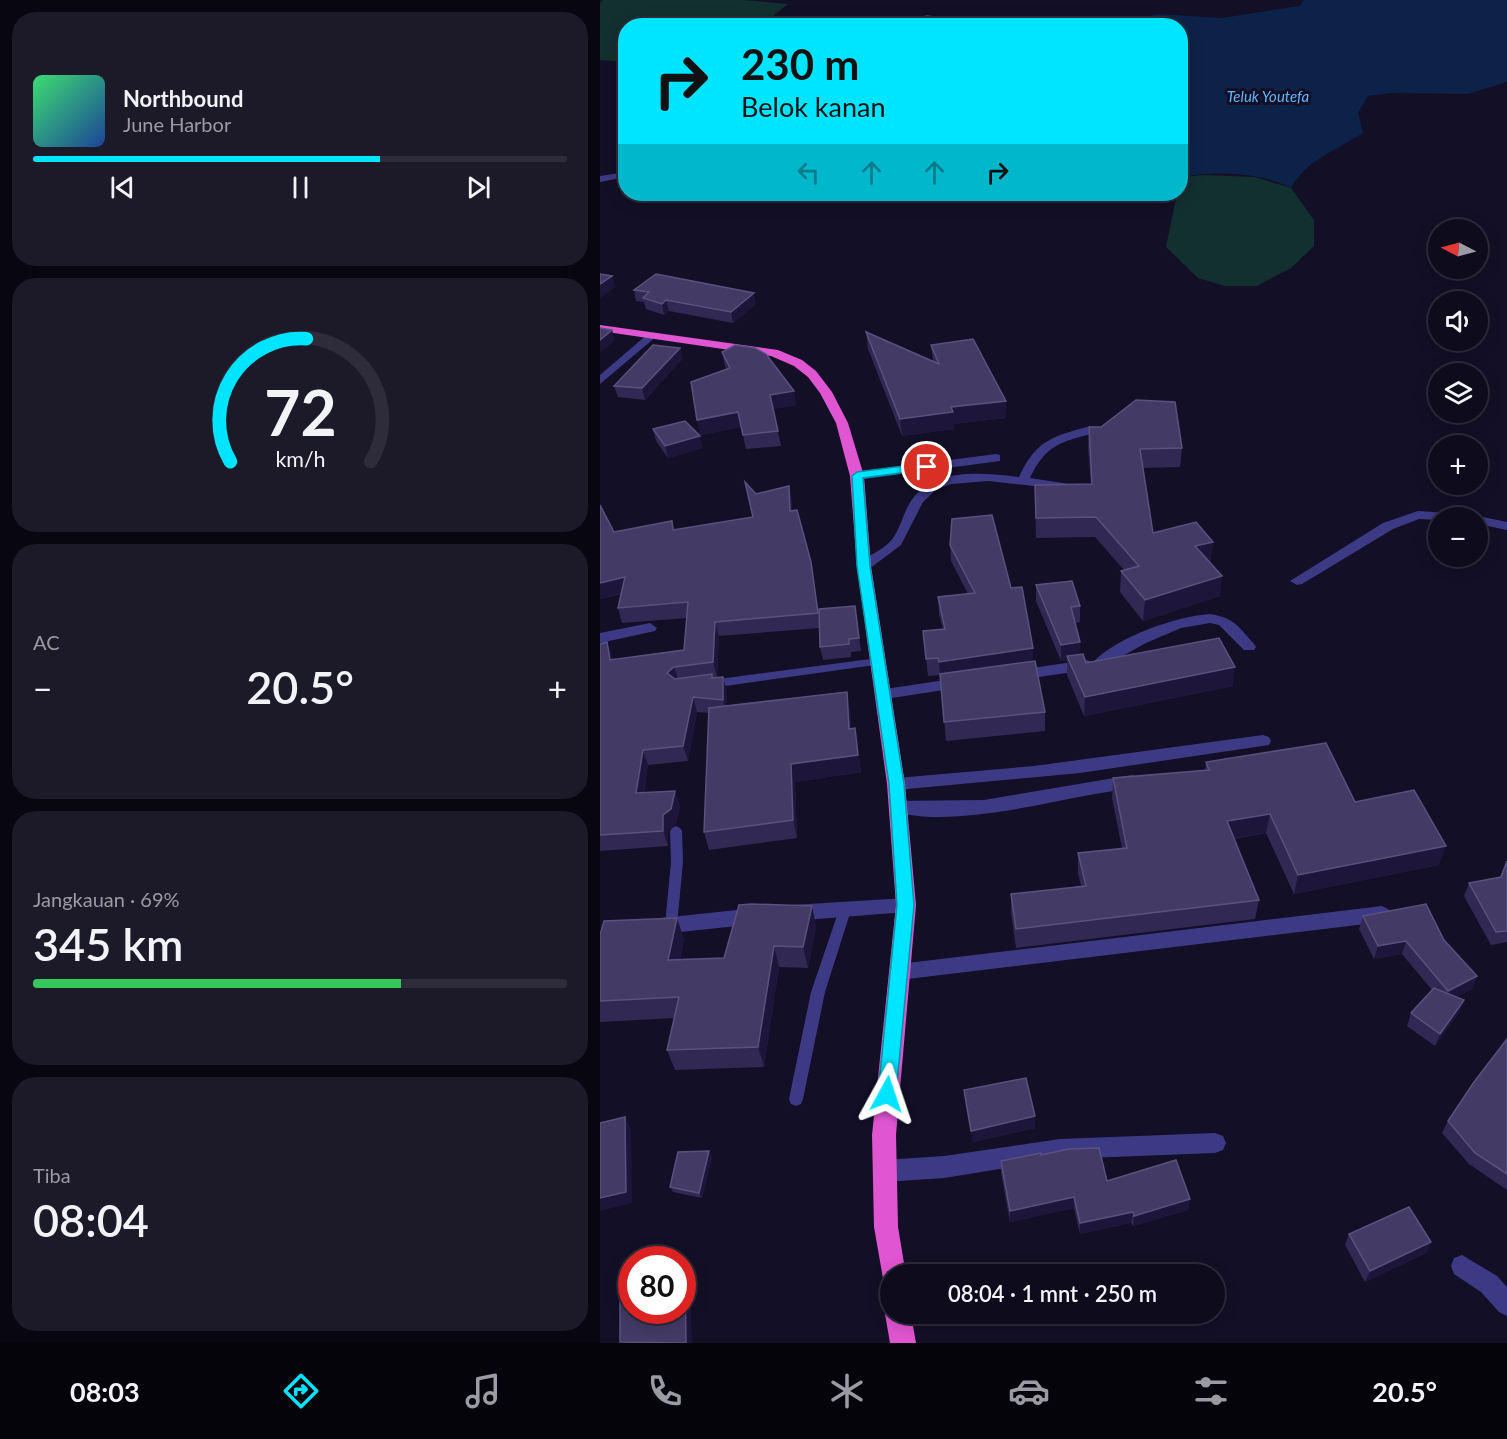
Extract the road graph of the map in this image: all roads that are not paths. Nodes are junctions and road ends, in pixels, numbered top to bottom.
1 (929, 16) dead end
2 (921, 18) edge
3 (618, 176) edge
4 (600, 179) edge
5 (600, 328) edge
6 (654, 335) junction
7 (600, 381) edge
8 (1091, 430) edge
9 (996, 458) dead end
10 (857, 476) junction
11 (1023, 483) junction
12 (1071, 488) edge
13 (1428, 516) edge
14 (1488, 522) edge
15 (1507, 526) edge
16 (864, 566) junction
17 (1297, 581) dead end
18 (650, 628) dead end
19 (600, 638) edge
20 (1250, 647) dead end
21 (1142, 657) edge
22 (878, 663) junction
23 (1099, 664) junction
24 (997, 678) edge
25 (975, 681) edge
26 (703, 685) edge
27 (885, 694) junction
28 (1263, 741) dead end
29 (1141, 780) edge
30 (896, 784) junction
31 (898, 806) junction
32 (676, 831) dead end
33 (906, 905) junction
34 (846, 907) junction
35 (1396, 913) edge
36 (671, 925) junction
37 (642, 927) edge
38 (899, 972) junction
39 (796, 1099) dead end
40 (1215, 1143) dead end
41 (885, 1171) junction
42 (891, 1264) edge
43 (1462, 1266) dead end
44 (1507, 1304) edge
45 (900, 1324) edge
46 (903, 1343) edge

1 - 2 street
3 - 4 street
5 - 6 highway
6 - 7 street
6 - 10 highway
8 - 11 street
9 - 10 street
10 - 16 highway
11 - 12 street
11 - 16 street
13 - 17 street
14 - 15 street
16 - 22 highway
18 - 19 street
20 - 23 street
21 - 23 street
22 - 26 lane
22 - 27 highway
23 - 24 street
25 - 27 street
27 - 30 highway
28 - 30 street
29 - 31 street
30 - 31 highway
31 - 33 highway
32 - 36 lane
33 - 34 street
33 - 38 highway
34 - 36 street
34 - 39 lane
35 - 38 street
36 - 37 street
38 - 41 highway
40 - 41 street
41 - 42 highway
43 - 44 street
45 - 46 highway

